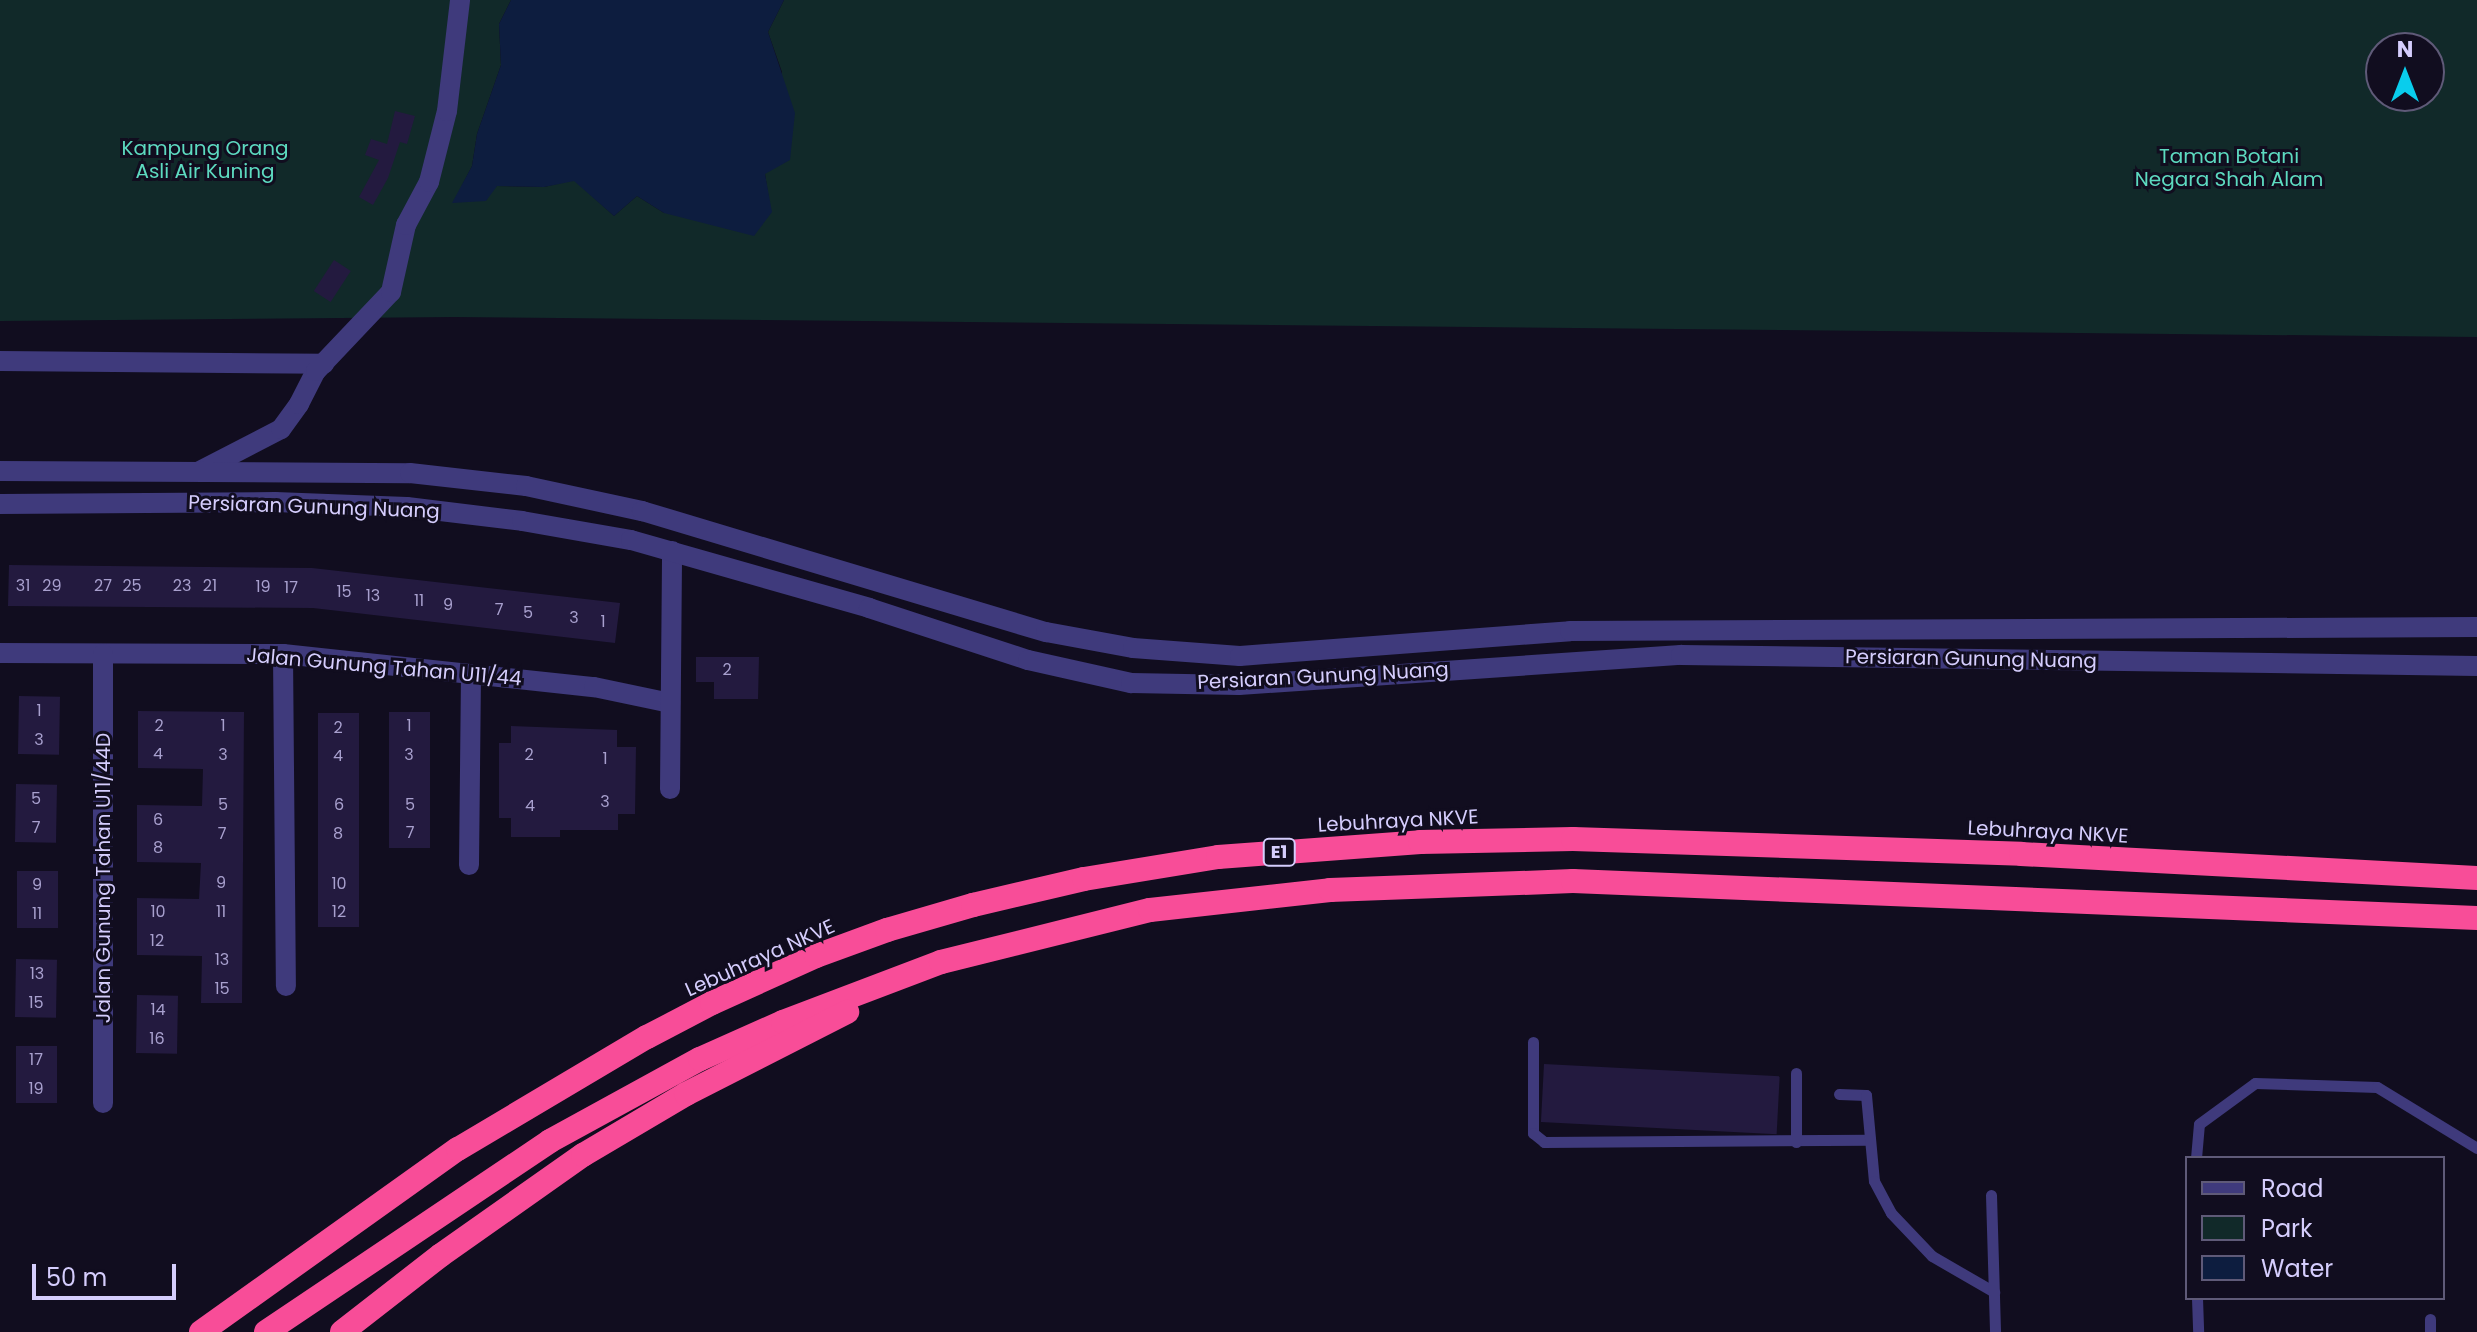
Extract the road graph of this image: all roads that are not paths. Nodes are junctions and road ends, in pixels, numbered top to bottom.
1 (460, 0) edge
2 (0, 361) edge
3 (324, 364) junction
4 (0, 471) edge
5 (200, 471) junction
6 (0, 504) edge
7 (672, 551) junction
8 (2477, 627) edge
9 (0, 653) edge
10 (103, 654) junction
11 (283, 654) junction
12 (2477, 666) edge
13 (471, 674) junction
14 (670, 703) junction
15 (670, 789) dead end
16 (469, 865) dead end
17 (2477, 878) edge
18 (2477, 918) edge
19 (941, 962) junction
20 (286, 986) dead end
21 (1533, 1042) dead end
22 (1796, 1073) dead end
23 (1839, 1094) dead end
24 (103, 1103) dead end
25 (1870, 1140) junction
26 (1796, 1142) junction
27 (2477, 1148) edge
28 (2196, 1156) edge
29 (1991, 1195) dead end
30 (1994, 1292) junction
31 (254, 1294) junction
32 (2197, 1300) edge
33 (2430, 1319) dead end
34 (183, 1332) edge
35 (201, 1332) edge
36 (266, 1332) edge
37 (342, 1332) edge
38 (1995, 1332) edge
39 (2198, 1332) edge
40 (2430, 1332) edge

1 - 3 street
2 - 3 street
3 - 5 street
4 - 5 street, Persiaran Gunung Nuang
5 - 8 street, Persiaran Gunung Nuang
6 - 7 street, Persiaran Gunung Nuang
7 - 12 street, Persiaran Gunung Nuang
7 - 14 street
9 - 10 street, Jalan Gunung Tahan U11/44
10 - 11 street, Jalan Gunung Tahan U11/44
10 - 24 street, Jalan Gunung Tahan U11/44D
11 - 13 street, Jalan Gunung Tahan U11/44
11 - 20 street
13 - 14 street, Jalan Gunung Tahan U11/44
13 - 16 street
14 - 15 street
17 - 31 highway, Lebuhraya NKVE / E1
18 - 19 highway, E1
19 - 36 highway, E1
19 - 37 highway
21 - 26 lane
22 - 26 lane
23 - 25 lane
25 - 26 lane
25 - 30 lane
27 - 28 lane
29 - 30 lane
30 - 38 lane
31 - 34 highway
31 - 35 highway, Lebuhraya NKVE / E1
32 - 39 lane
33 - 40 lane

